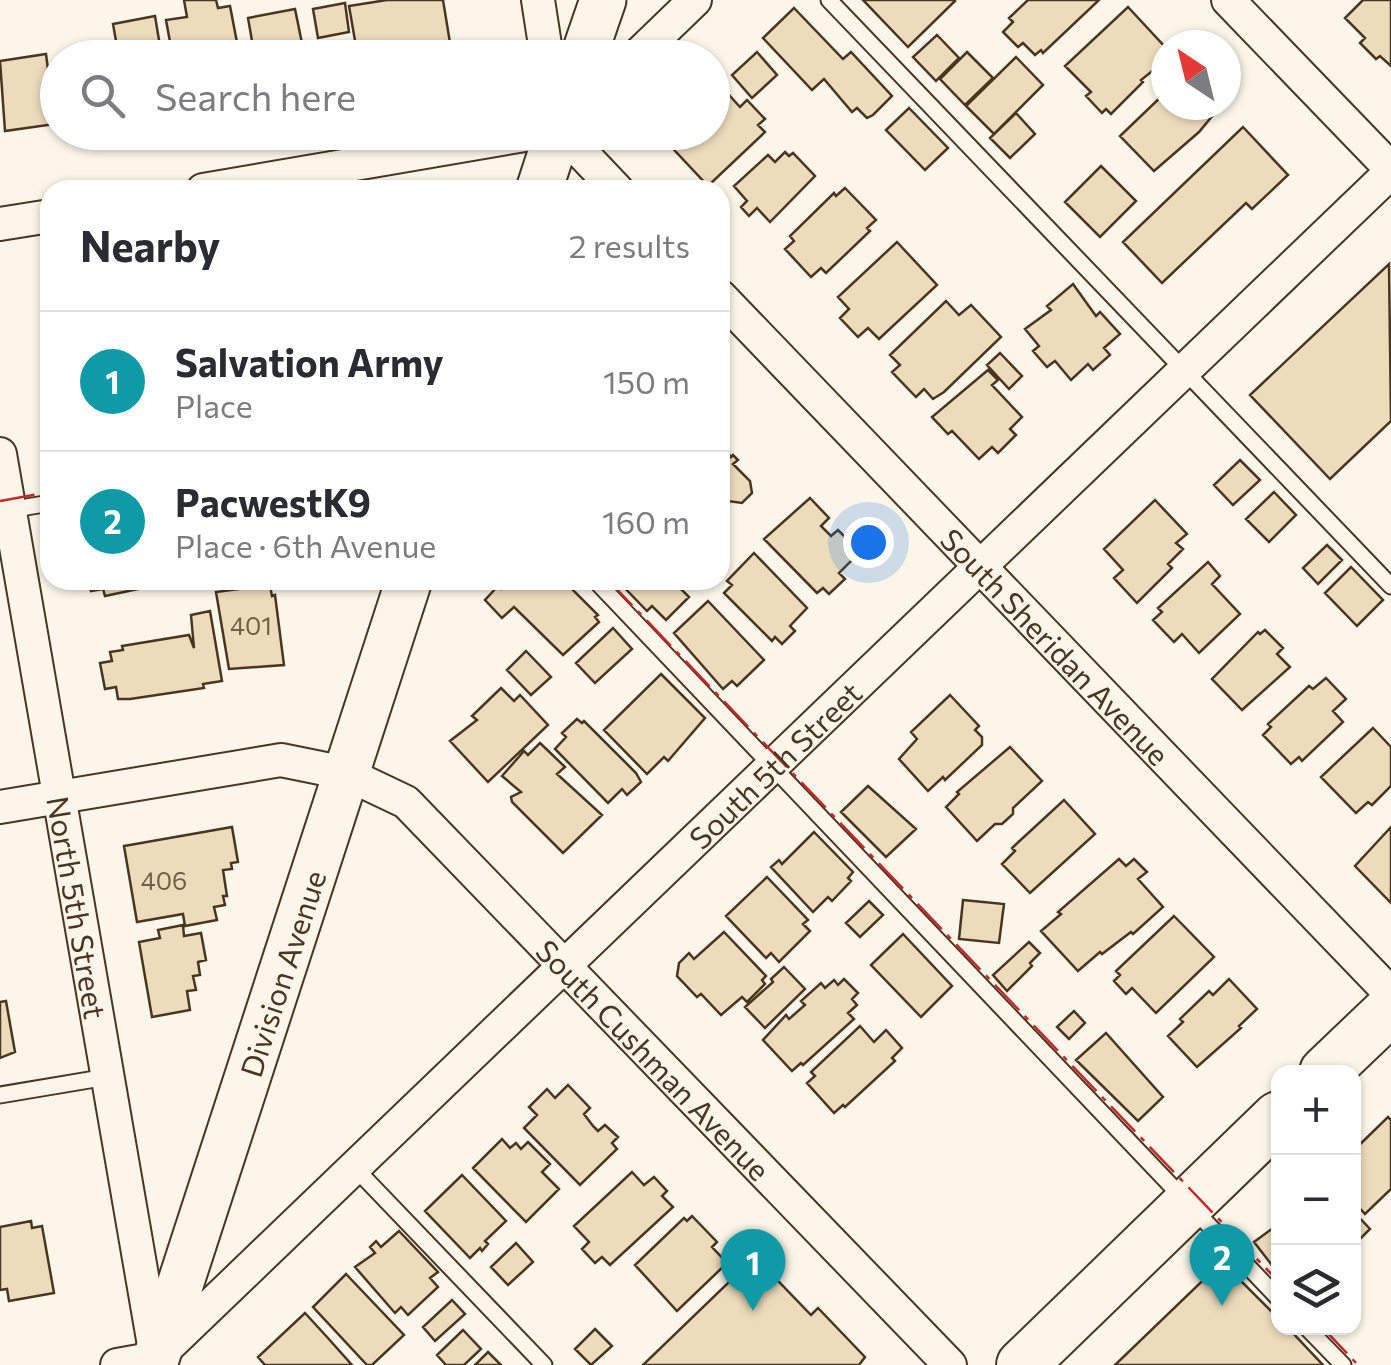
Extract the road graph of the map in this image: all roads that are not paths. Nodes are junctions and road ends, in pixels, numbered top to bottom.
1 (538, 0) edge
2 (602, 0) edge
3 (695, 0) edge
4 (828, 0) edge
5 (1228, 0) edge
6 (544, 40) edge
7 (590, 40) edge
8 (654, 40) edge
9 (437, 150) edge
10 (553, 150) edge
11 (578, 150) edge
12 (1391, 170) edge
13 (261, 180) edge
14 (543, 180) edge
15 (608, 180) edge
16 (40, 218) edge
17 (0, 224) edge
18 (730, 306) edge
19 (1185, 370) junction
20 (0, 454) edge
21 (40, 505) edge
22 (5, 510) edge
23 (980, 567) junction
24 (1391, 586) edge
25 (407, 590) edge
26 (605, 590) edge
27 (772, 766) junction
28 (345, 774) junction
29 (58, 797) junction
30 (0, 806) edge
31 (564, 965) junction
32 (1391, 994) edge
33 (1391, 1009) edge
34 (1332, 1065) edge
35 (107, 1077) junction
36 (0, 1095) edge
37 (1271, 1125) edge
38 (354, 1168) junction
39 (1188, 1204) junction
40 (1271, 1291) edge
41 (1314, 1335) edge
42 (147, 1363) edge
43 (544, 1365) edge
44 (950, 1365) edge
45 (1022, 1365) edge
46 (1343, 1365) edge

1 - 6 street
2 - 7 main road
3 - 8 street
4 - 19 lane
5 - 12 street
9 - 13 street
10 - 14 main road
11 - 15 street
12 - 19 street, South 5th Street
16 - 17 street
18 - 23 street, South Sheridan Avenue
19 - 23 street, South 5th Street
19 - 24 lane
20 - 22 street, North 5th Street
21 - 22 lane
22 - 29 street, North 5th Street
23 - 27 street, South 5th Street
23 - 32 street, South Sheridan Avenue
25 - 28 main road, Division Avenue
26 - 27 lane
27 - 31 street, South 5th Street
27 - 39 lane
28 - 29 street, South Cushman Avenue
28 - 31 street, South Cushman Avenue
28 - 42 main road, Division Avenue
29 - 30 street, South Cushman Avenue
29 - 35 street, North 5th Street
31 - 38 street, South 5th Street
31 - 44 street, South Cushman Avenue
33 - 34 main road
35 - 36 lane
35 - 42 street, North 5th Street
37 - 39 main road
38 - 42 street, South 5th Street
38 - 43 lane
39 - 40 lane
39 - 45 main road
41 - 46 lane

